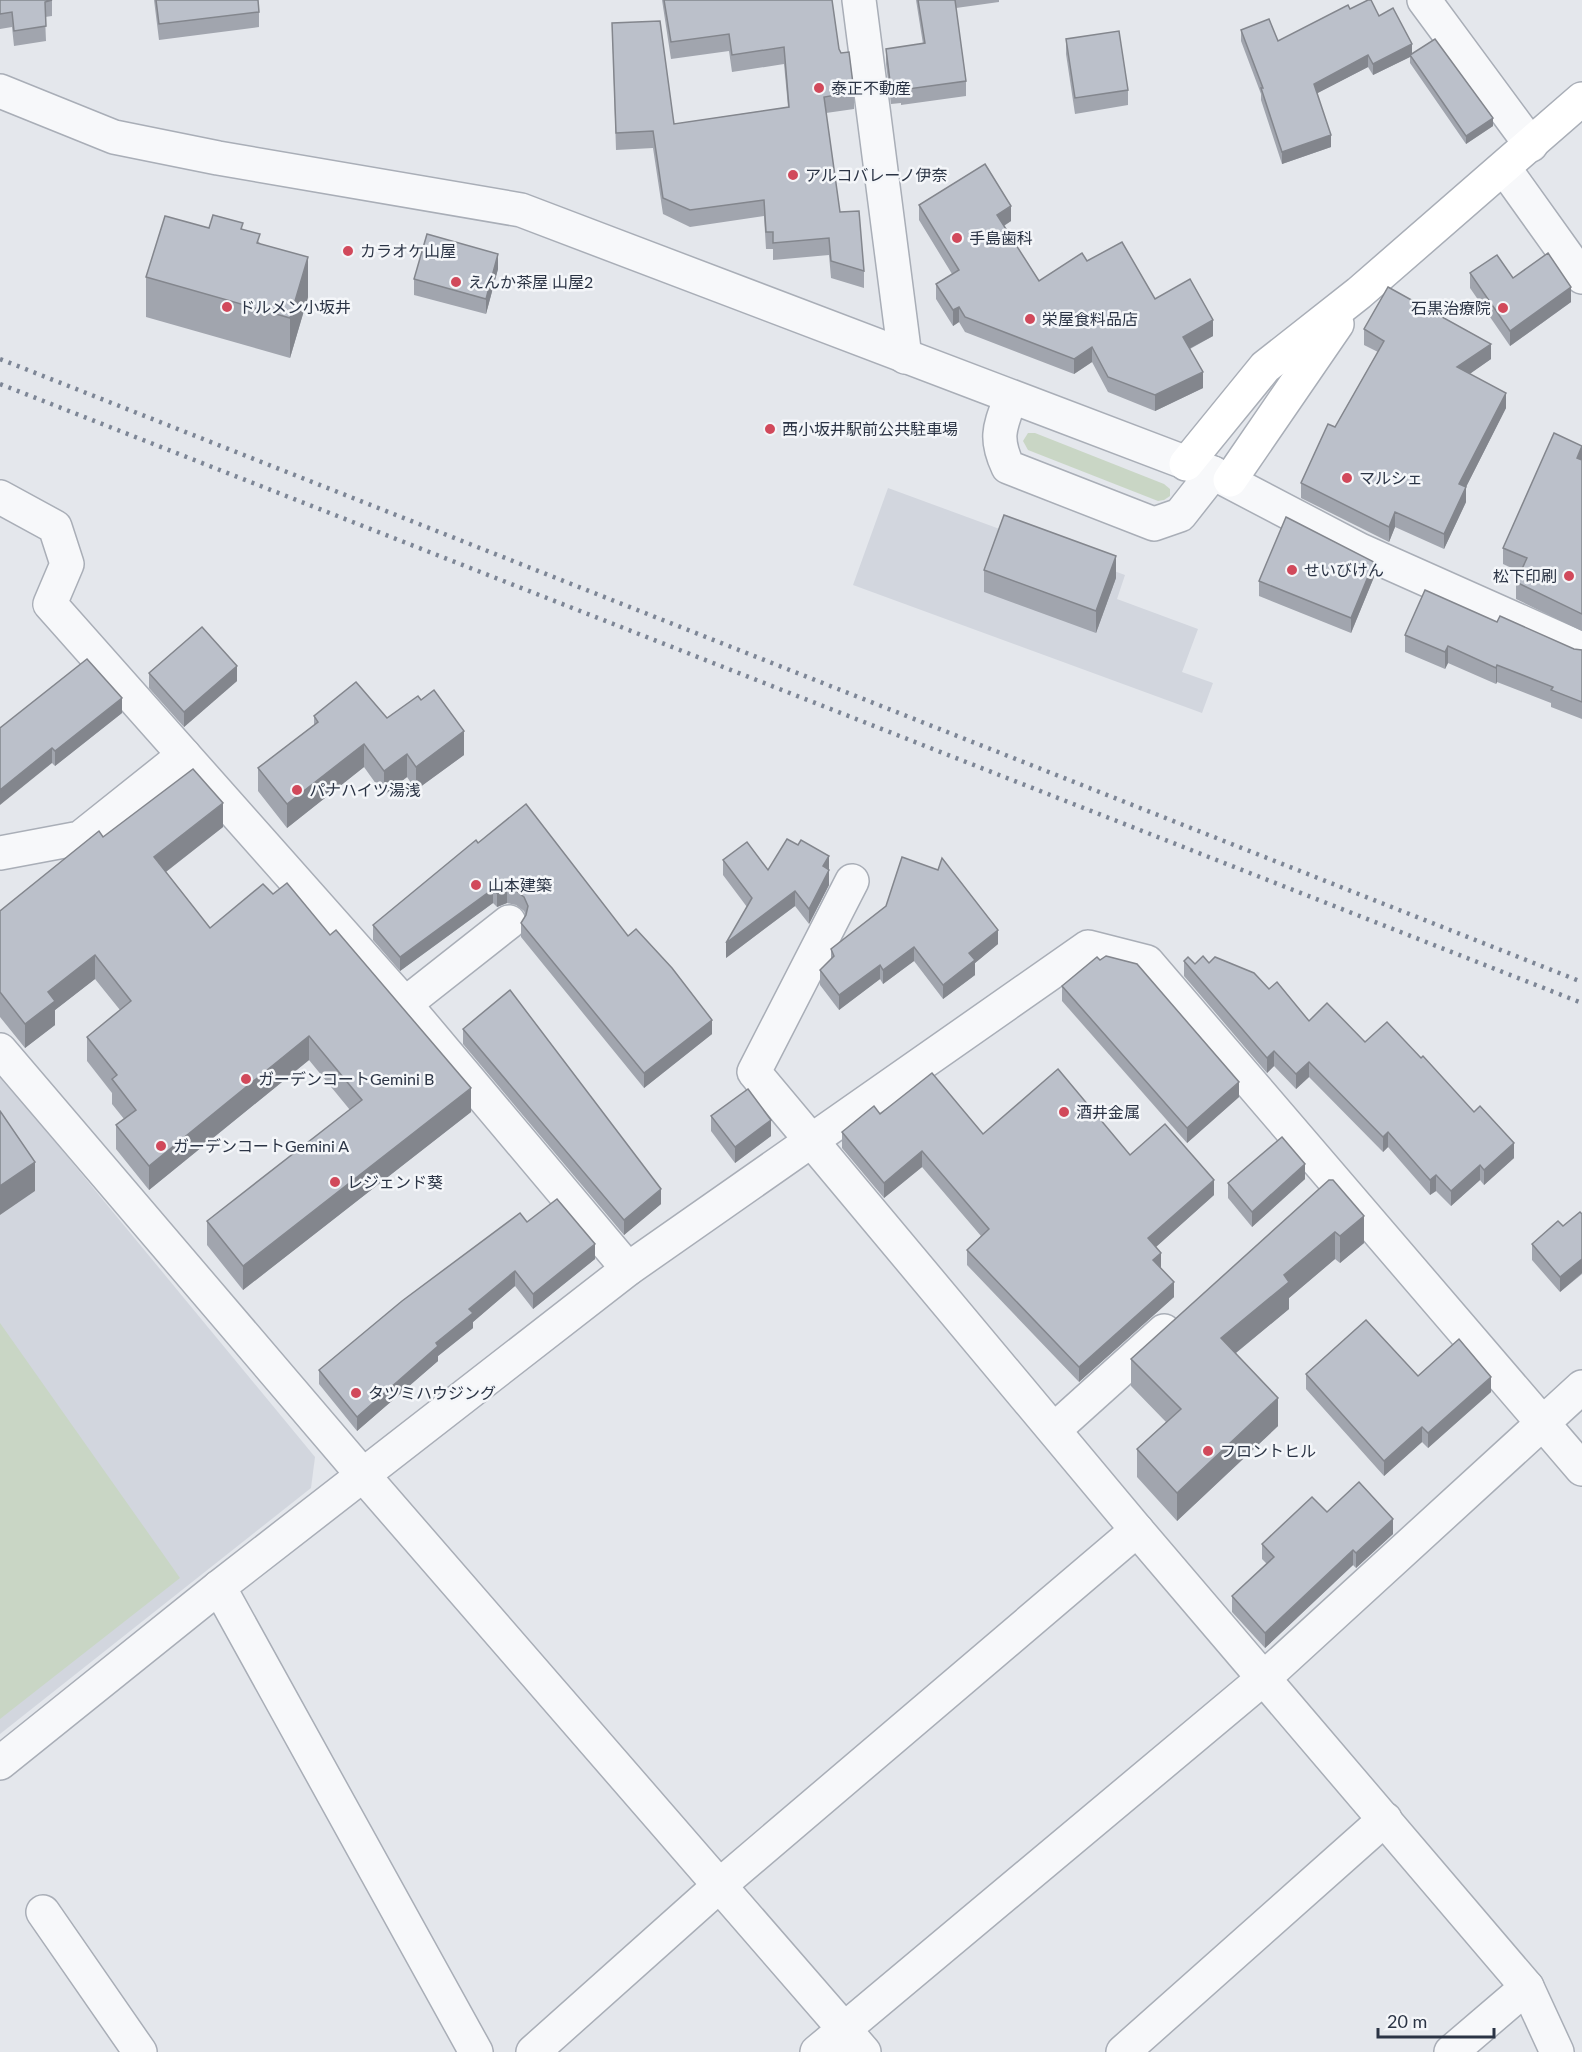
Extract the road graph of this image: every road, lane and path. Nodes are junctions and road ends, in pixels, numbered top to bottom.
1 (859, 0) edge
2 (1424, 0) edge
3 (0, 91) edge
4 (1582, 99) edge
5 (1531, 145) junction
6 (1504, 168) junction
7 (1582, 277) edge
8 (1359, 293) junction
9 (905, 357) junction
10 (1011, 397) junction
11 (1210, 472) junction
12 (0, 498) edge
13 (1582, 649) edge
14 (184, 755) junction
15 (0, 853) edge
16 (852, 881) dead end
17 (509, 922) dead end
18 (405, 1004) junction
19 (0, 1050) edge
20 (810, 1141) junction
21 (1333, 1179) junction
22 (1307, 1203) edge
23 (628, 1269) junction
24 (1185, 1312) edge
25 (1582, 1387) edge
26 (1542, 1423) junction
27 (1054, 1430) junction
28 (1582, 1469) edge
29 (362, 1474) junction
30 (1137, 1530) junction
31 (219, 1587) junction
32 (1264, 1678) junction
33 (0, 1763) edge
34 (1385, 1820) junction
35 (720, 1885) junction
36 (43, 1912) dead end
37 (1527, 1987) junction
38 (855, 2040) edge
39 (1582, 2041) edge
40 (140, 2052) edge
41 (476, 2052) edge
42 (533, 2052) edge
43 (817, 2052) edge
44 (1123, 2052) edge
45 (1451, 2052) edge
46 (1557, 2052) edge
47 (1572, 2052) edge

1 - 9 street
2 - 5 street
3 - 9 street
4 - 5 street
5 - 6 street
6 - 7 street
6 - 8 street
8 - 11 street
8 - 11 street
9 - 10 street
10 - 11 street
10 - 11 street
11 - 13 street
12 - 14 street
14 - 15 street
14 - 18 street
16 - 20 street
17 - 18 street
18 - 23 street
19 - 29 street
20 - 21 street
20 - 23 street
20 - 27 street
21 - 22 street
21 - 26 street
23 - 29 street
24 - 27 street
25 - 26 street
26 - 28 street
26 - 32 street
27 - 30 street
29 - 31 street
29 - 35 street
30 - 32 street
30 - 35 street
31 - 33 street
31 - 41 street
32 - 34 street
32 - 38 street
34 - 37 street
34 - 44 street
35 - 38 street
35 - 42 street
36 - 40 street
37 - 45 street
37 - 46 street
38 - 43 street
39 - 47 street

